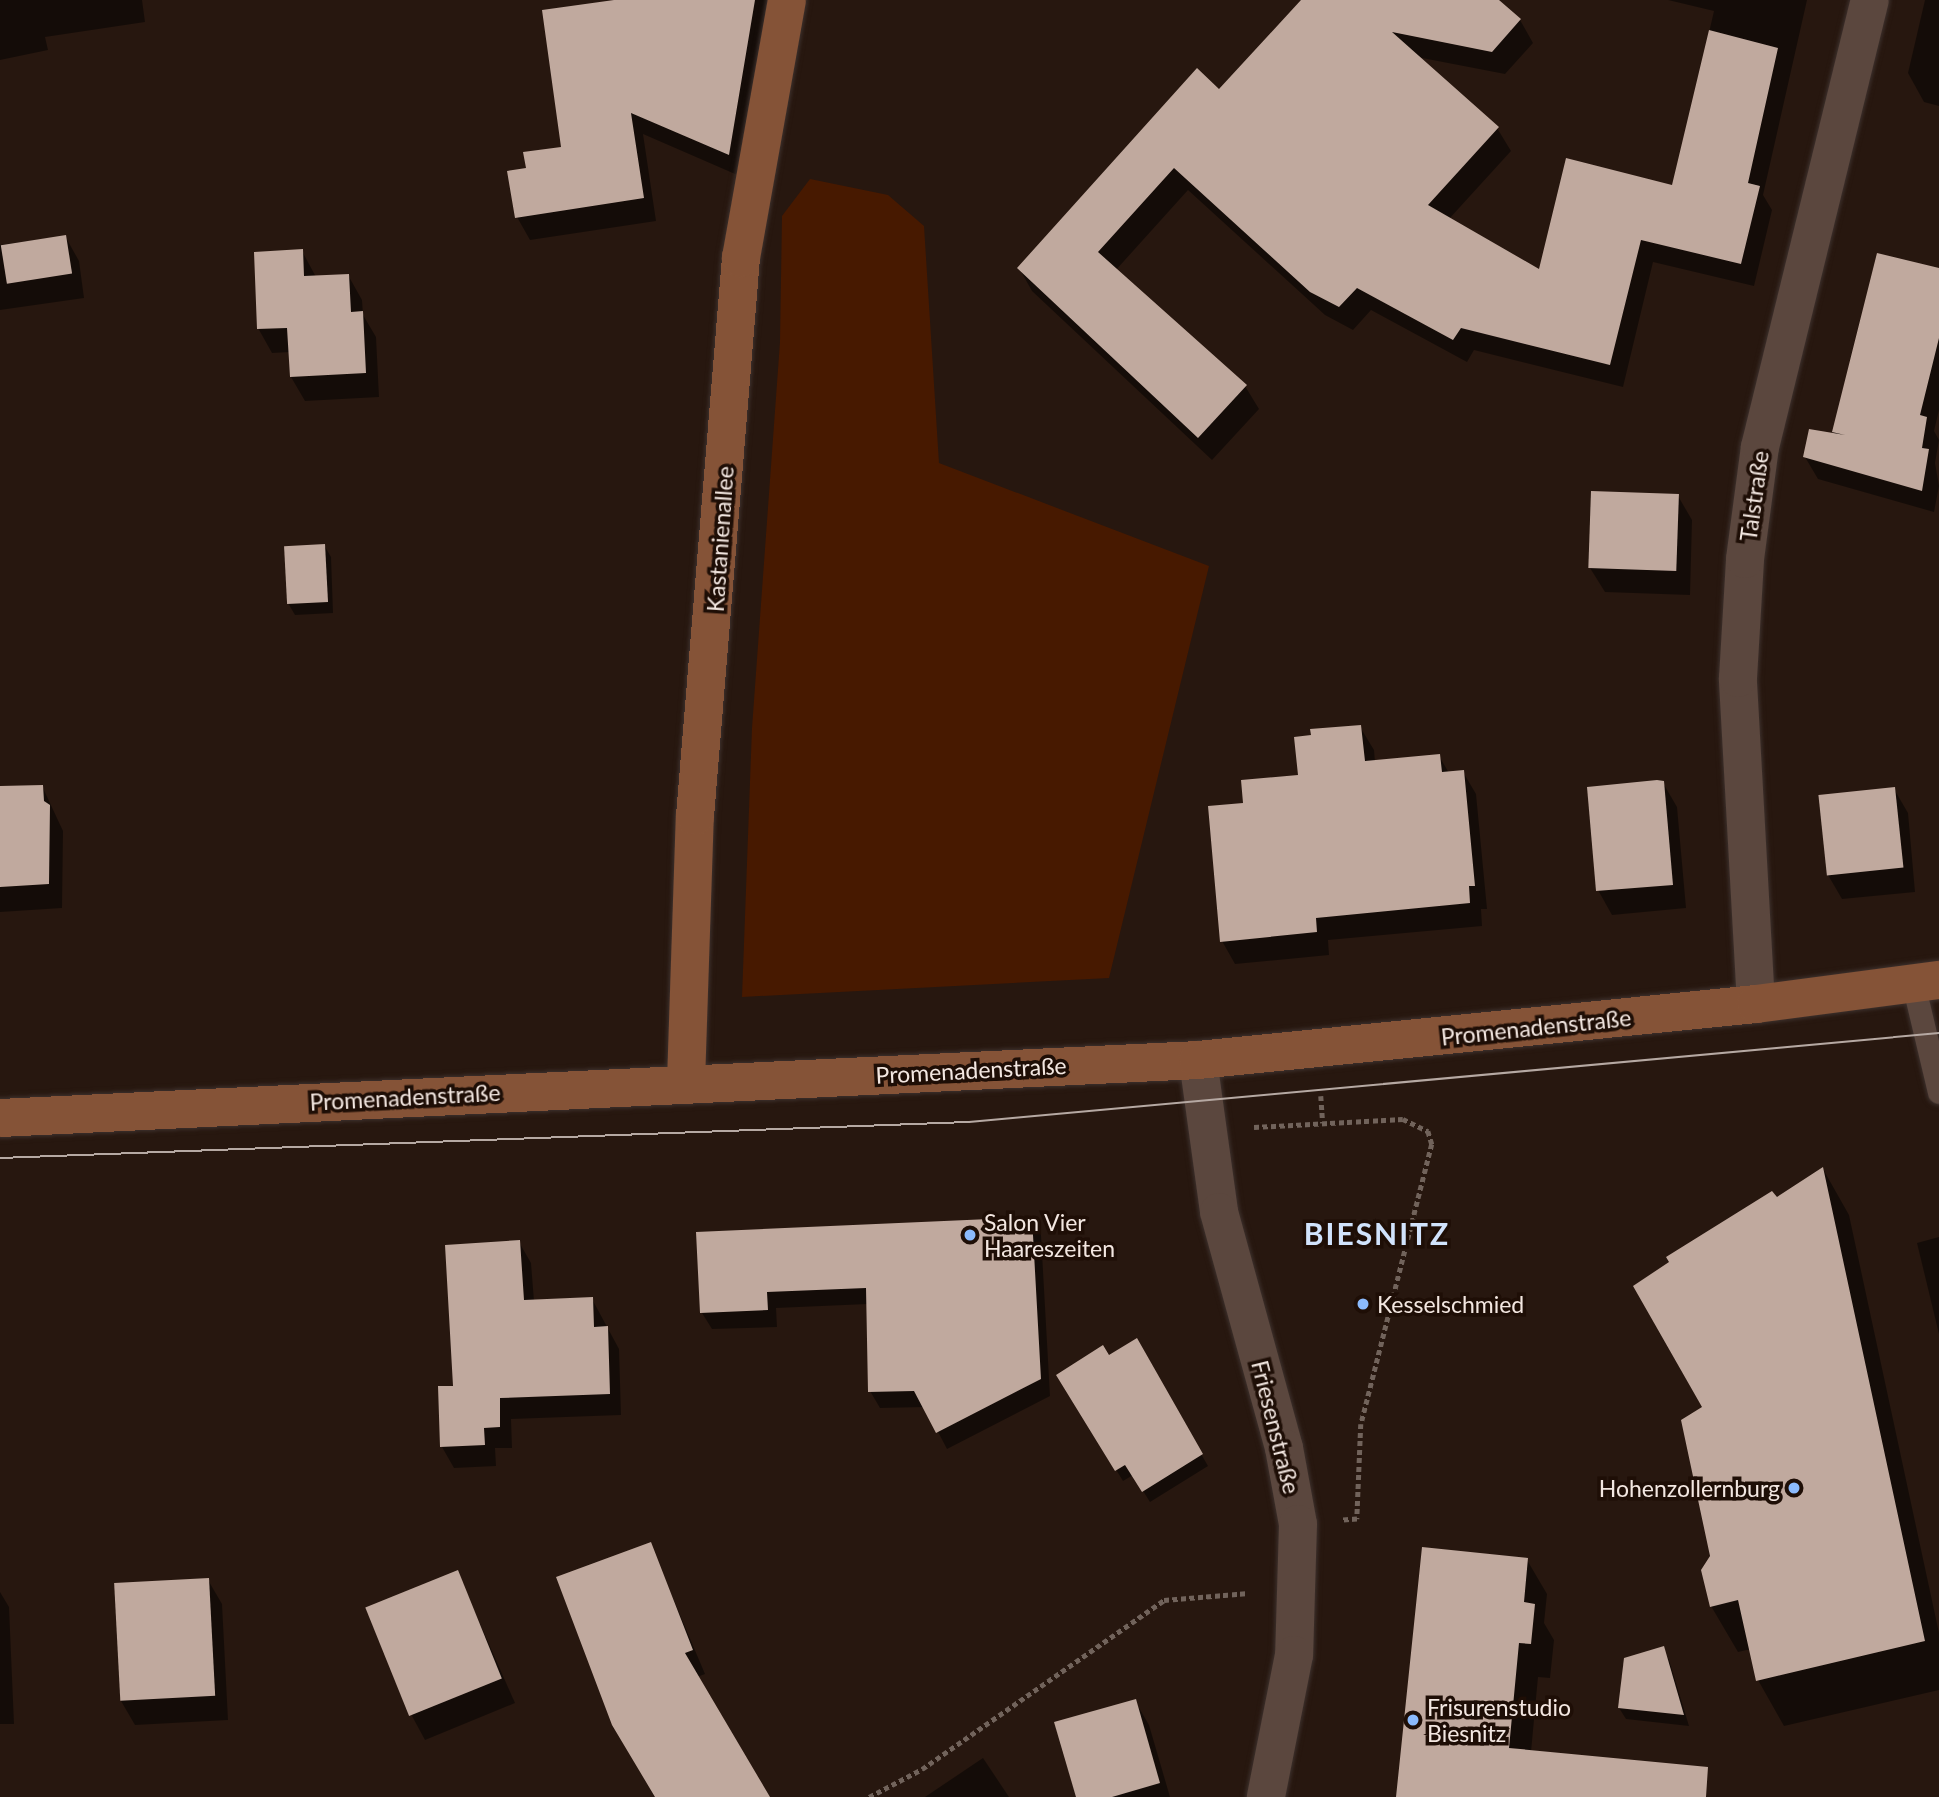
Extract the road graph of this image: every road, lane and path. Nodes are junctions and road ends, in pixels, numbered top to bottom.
1 (787, 0) edge
2 (1870, 0) edge
3 (1926, 982) edge
4 (1756, 1004) junction
5 (1198, 1060) junction
6 (687, 1082) junction
7 (1939, 1092) edge
8 (0, 1118) edge
9 (1266, 1797) edge

1 - 6 main road, Kastanienallee
2 - 4 street, Talstraße
3 - 4 main road, Promenadenstraße
3 - 7 lane
4 - 5 main road, Promenadenstraße
5 - 6 main road, Promenadenstraße
5 - 9 street, Friesenstraße
6 - 8 main road, Promenadenstraße

